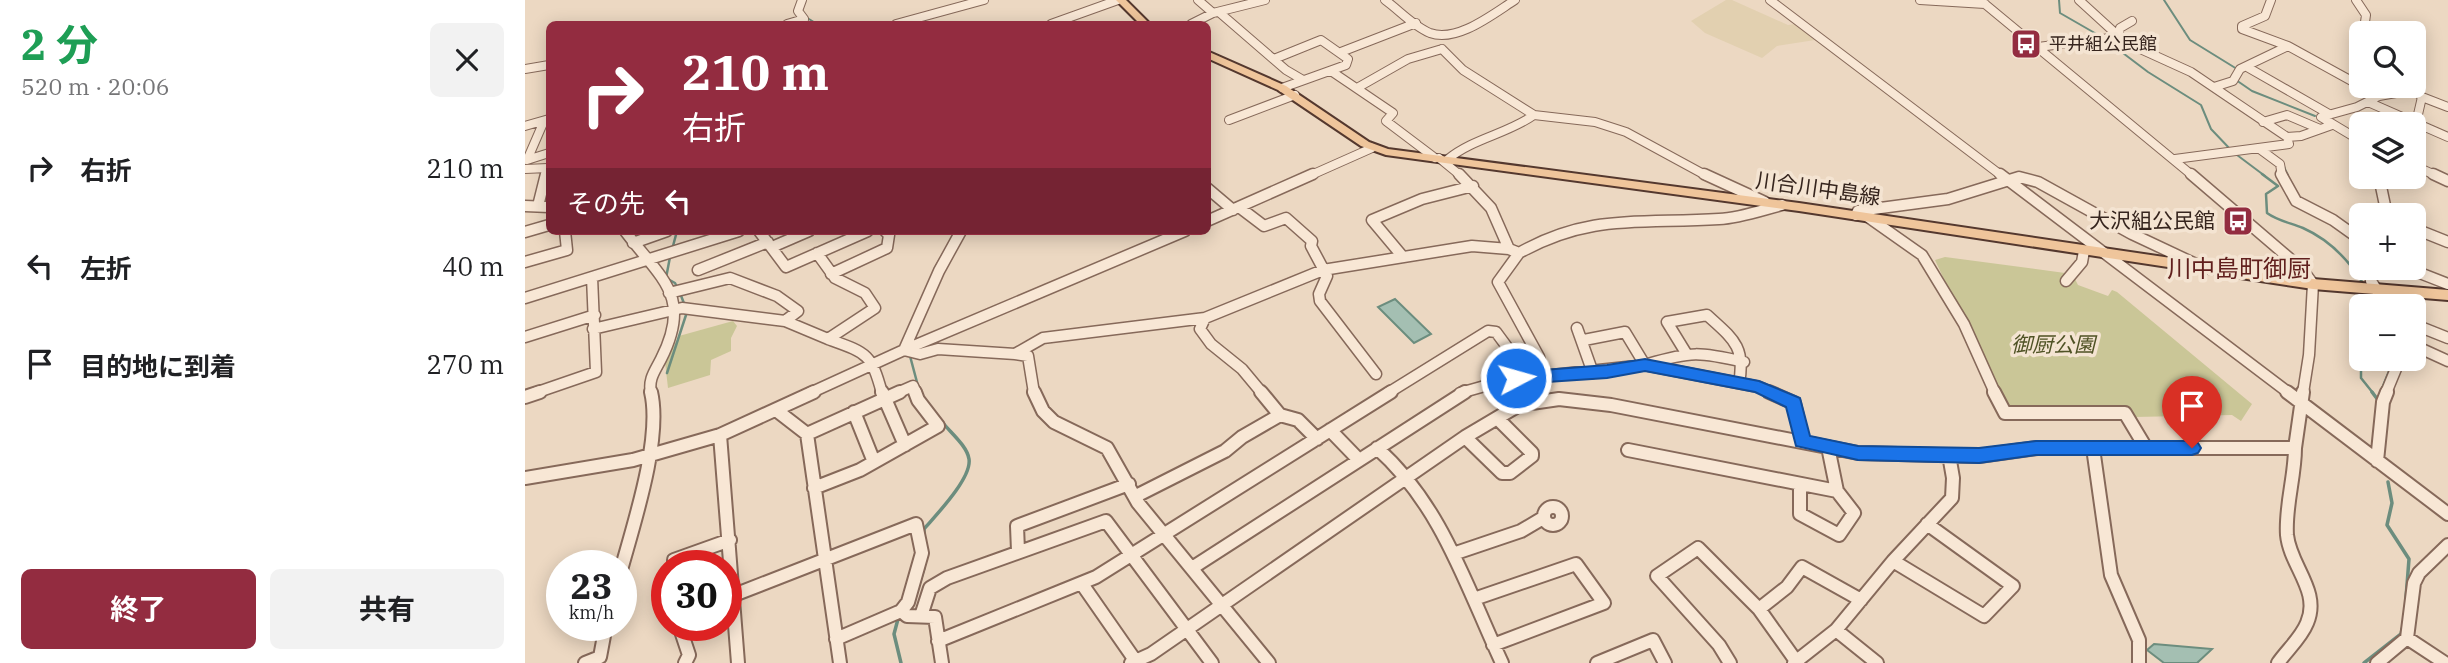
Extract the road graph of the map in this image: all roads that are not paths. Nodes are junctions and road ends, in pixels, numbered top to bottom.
1 (802, 0) edge
2 (984, 0) edge
3 (1120, 0) edge
4 (1198, 0) edge
5 (1265, 0) edge
6 (1385, 0) edge
7 (1515, 0) edge
8 (1770, 0) edge
9 (1920, 0) edge
10 (2079, 0) edge
11 (2271, 0) edge
12 (2356, 0) edge
13 (1982, 2) edge
14 (1216, 13) junction
15 (797, 21) edge
16 (907, 21) edge
17 (1060, 21) edge
18 (1142, 21) edge
19 (1198, 21) edge
20 (2132, 21) dead end
21 (2365, 21) edge
22 (1416, 23) junction
23 (1445, 36) junction
24 (2118, 37) junction
25 (2288, 46) junction
26 (2038, 47) junction
27 (1442, 49) junction
28 (1342, 52) junction
29 (1211, 56) edge
30 (1274, 59) junction
31 (546, 66) edge
32 (2248, 67) junction
33 (525, 69) edge
34 (1331, 71) junction
35 (1303, 80) junction
36 (2349, 80) edge
37 (2214, 87) junction
38 (1282, 88) junction
39 (1357, 88) junction
40 (1295, 95) junction
41 (2375, 98) edge
42 (2425, 98) edge
43 (2368, 102) junction
44 (2447, 106) edge
45 (2391, 112) edge
46 (2329, 114) junction
47 (1534, 115) junction
48 (546, 120) edge
49 (1229, 120) dead end
50 (546, 122) edge
51 (2263, 122) junction
52 (2332, 125) junction
53 (525, 126) edge
54 (2426, 127) edge
55 (2320, 130) junction
56 (2349, 134) edge
57 (2287, 137) junction
58 (2448, 137) edge
59 (1372, 148) junction
60 (2261, 150) junction
61 (546, 154) edge
62 (1441, 159) junction
63 (2175, 159) junction
64 (526, 164) edge
65 (546, 168) edge
66 (2426, 171) edge
67 (2008, 180) junction
68 (2448, 181) edge
69 (1473, 186) junction
70 (546, 188) edge
71 (1211, 191) edge
72 (1767, 203) junction
73 (1782, 205) junction
74 (525, 206) edge
75 (544, 207) edge
76 (1236, 209) junction
77 (1862, 216) junction
78 (1211, 219) edge
79 (546, 227) edge
80 (2349, 231) edge
81 (525, 232) edge
82 (2426, 233) edge
83 (565, 235) edge
84 (628, 235) edge
85 (656, 235) edge
86 (762, 235) edge
87 (797, 235) edge
88 (858, 235) edge
89 (889, 235) edge
90 (959, 235) edge
91 (1176, 235) edge
92 (705, 236) edge
93 (2448, 242) edge
94 (633, 243) junction
95 (770, 244) junction
96 (1514, 251) junction
97 (2084, 251) junction
98 (817, 253) junction
99 (2104, 254) junction
100 (1403, 257) junction
101 (646, 258) junction
102 (525, 262) edge
103 (2204, 268) junction
104 (1323, 270) junction
105 (831, 274) junction
106 (2426, 275) edge
107 (592, 277) junction
108 (2371, 280) edge
109 (2066, 281) dead end
110 (2313, 284) junction
111 (2448, 284) edge
112 (703, 285) junction
113 (2376, 290) junction
114 (669, 293) junction
115 (2379, 294) edge
116 (2448, 295) edge
117 (525, 298) edge
118 (676, 309) junction
119 (595, 315) junction
120 (1205, 318) junction
121 (785, 321) junction
122 (1577, 328) dead end
123 (593, 329) junction
124 (2426, 329) edge
125 (525, 337) edge
126 (828, 338) junction
127 (2448, 338) edge
128 (1584, 340) junction
129 (904, 350) junction
130 (2426, 351) edge
131 (1686, 353) junction
132 (1015, 354) junction
133 (2448, 361) edge
134 (1744, 362) junction
135 (874, 365) junction
136 (1645, 365) junction
137 (2395, 371) edge
138 (1593, 373) junction
139 (1376, 374) dead end
140 (1542, 375) junction
141 (1516, 378) junction
142 (1739, 383) junction
143 (525, 397) edge
144 (884, 399) junction
145 (2300, 402) junction
146 (776, 410) junction
147 (854, 412) junction
148 (1280, 415) junction
149 (1497, 418) junction
150 (1330, 430) junction
151 (807, 434) junction
152 (720, 435) junction
153 (1465, 438) junction
154 (1317, 439) junction
155 (1803, 442) junction
156 (905, 445) junction
157 (1377, 447) junction
158 (1828, 447) junction
159 (2093, 448) junction
160 (2146, 448) junction
161 (2295, 448) junction
162 (1628, 450) dead end
163 (1949, 455) junction
164 (648, 456) junction
165 (1359, 460) junction
166 (2377, 461) junction
167 (874, 462) junction
168 (525, 478) edge
169 (1408, 478) junction
170 (1129, 484) junction
171 (1800, 484) junction
172 (814, 488) junction
173 (1837, 491) junction
174 (1136, 496) junction
175 (2448, 514) edge
176 (1543, 518) dead end
177 (1927, 524) junction
178 (1163, 533) junction
179 (730, 540) junction
180 (2448, 545) edge
181 (627, 550) edge
182 (701, 550) edge
183 (731, 550) edge
184 (1018, 551) junction
185 (1130, 554) junction
186 (1453, 554) junction
187 (824, 559) junction
188 (1893, 561) junction
189 (1192, 569) junction
190 (1082, 584) junction
191 (742, 592) edge
192 (1473, 599) junction
193 (1861, 600) junction
194 (1220, 606) junction
195 (1759, 609) junction
196 (910, 614) junction
197 (1188, 629) junction
198 (1836, 630) junction
199 (2407, 638) junction
200 (836, 639) junction
201 (603, 641) edge
202 (684, 641) edge
203 (737, 641) edge
204 (938, 641) junction
205 (1493, 645) junction
206 (1135, 662) edge
207 (1795, 662) edge
208 (585, 663) edge
209 (685, 663) edge
210 (738, 663) edge
211 (840, 663) edge
212 (942, 663) edge
213 (1212, 663) edge
214 (1269, 663) edge
215 (1502, 663) edge
216 (1597, 663) edge
217 (1665, 663) edge
218 (1730, 663) edge
219 (1877, 663) edge
220 (2139, 663) edge
221 (2278, 663) edge
222 (2377, 663) edge
223 (2445, 663) edge

1 - 15 street
2 - 16 street
3 - 17 street
3 - 18 main road
4 - 14 street
5 - 14 street
6 - 22 street
7 - 23 street
8 - 67 street
9 - 13 street
10 - 24 street
11 - 25 street
12 - 21 street
13 - 26 street
14 - 19 street
14 - 30 street
20 - 24 street
22 - 23 street
22 - 28 street
23 - 27 street
24 - 26 street
24 - 37 street
25 - 32 street
25 - 36 street
26 - 63 street
27 - 39 street
27 - 47 street
28 - 30 street
28 - 34 street
29 - 38 main road, 川合川中島線
30 - 35 street
31 - 33 street
32 - 37 street
32 - 46 street
34 - 35 street
34 - 39 street
35 - 38 street
37 - 51 street
38 - 40 main road, 川合川中島線
39 - 62 street
40 - 49 street
40 - 59 main road, 川合川中島線
41 - 43 street
42 - 44 street
43 - 45 street
43 - 46 street
46 - 52 street
47 - 62 street
47 - 72 street
48 - 53 street
50 - 64 street
51 - 55 street
51 - 57 street
52 - 55 street
52 - 56 street
54 - 58 street
55 - 57 street
57 - 60 street
59 - 62 main road, 川合川中島線
59 - 76 street
60 - 63 street
60 - 80 street
61 - 64 street
62 - 69 street
62 - 72 main road, 川合川中島線
63 - 110 street
64 - 65 street
66 - 68 street
67 - 77 street
67 - 99 street
67 - 103 street
69 - 96 street
69 - 100 street
70 - 75 street
71 - 76 street
72 - 73 main road, 川合川中島線
73 - 77 main road, 川合川中島線
73 - 96 street
74 - 75 street
76 - 78 street
76 - 104 street
77 - 97 main road, 川合川中島線
77 - 160 street
79 - 81 street
82 - 93 street
83 - 102 street
84 - 94 street
85 - 94 street
86 - 95 street
87 - 95 street
88 - 98 street
89 - 105 street
90 - 129 street
91 - 129 street
92 - 101 street
94 - 101 street
95 - 98 street
95 - 112 street
96 - 100 street
96 - 140 street
97 - 99 main road, 川合川中島線
97 - 109 street
98 - 105 street
99 - 103 main road, 川合川中島線
99 - 145 street
100 - 104 street
101 - 107 street
101 - 114 street
103 - 110 main road, 川合川中島線
104 - 120 street
104 - 139 street
105 - 126 street
106 - 111 street
107 - 117 street
107 - 119 street
108 - 113 street
110 - 113 main road, 川合川中島線
110 - 145 street
112 - 114 street
112 - 121 street
113 - 115 street
113 - 116 main road, 川合川中島線
114 - 118 street
118 - 121 street
118 - 123 street
118 - 164 street
119 - 123 street
119 - 125 street
120 - 132 street
120 - 148 street
121 - 126 street
122 - 128 street
123 - 143 street
124 - 127 street
126 - 135 street
128 - 136 street
128 - 138 street
129 - 132 street
129 - 135 street
130 - 133 street
131 - 134 street
131 - 134 street
131 - 136 street
132 - 170 street
134 - 142 street
135 - 144 street
135 - 146 street
136 - 138 street
136 - 142 street
137 - 166 street
138 - 140 street
140 - 141 street
141 - 150 street
141 - 157 street
142 - 155 street
144 - 147 street
144 - 156 street
144 - 156 street
145 - 161 street
145 - 166 street
146 - 151 street
146 - 152 street
147 - 151 street
147 - 167 street
148 - 154 street
148 - 174 street
149 - 153 street
149 - 153 street
149 - 155 street
150 - 154 street
150 - 165 street
151 - 172 street
152 - 164 street
152 - 179 street
153 - 169 street
154 - 178 street
155 - 158 street
156 - 167 street
157 - 165 street
157 - 169 street
158 - 163 street
158 - 173 street
159 - 160 street
159 - 163 street
159 - 220 street
160 - 161 street
161 - 221 street
162 - 171 street
163 - 177 street
164 - 168 street
164 - 181 street
165 - 189 street
166 - 175 street
167 - 172 street
169 - 186 street
169 - 194 street
170 - 174 street
170 - 184 street
171 - 173 street
171 - 173 street
172 - 187 street
174 - 178 street
176 - 186 street
177 - 188 street
177 - 188 street
178 - 185 street
178 - 189 street
179 - 182 street
179 - 183 street
180 - 199 street
184 - 185 street
184 - 196 street
185 - 190 street
185 - 197 street
186 - 192 street
187 - 191 street
187 - 196 street
187 - 200 street
188 - 193 street
189 - 194 street
190 - 204 street
190 - 206 street
192 - 205 street
192 - 205 street
193 - 195 street
193 - 198 street
194 - 197 street
194 - 214 street
195 - 207 street
195 - 218 street
196 - 200 street
196 - 204 street
197 - 206 street
197 - 213 street
198 - 207 street
198 - 219 street
199 - 222 street
199 - 223 street
200 - 211 street
201 - 208 street
202 - 209 street
203 - 210 street
204 - 212 street
205 - 215 street
216 - 217 street

